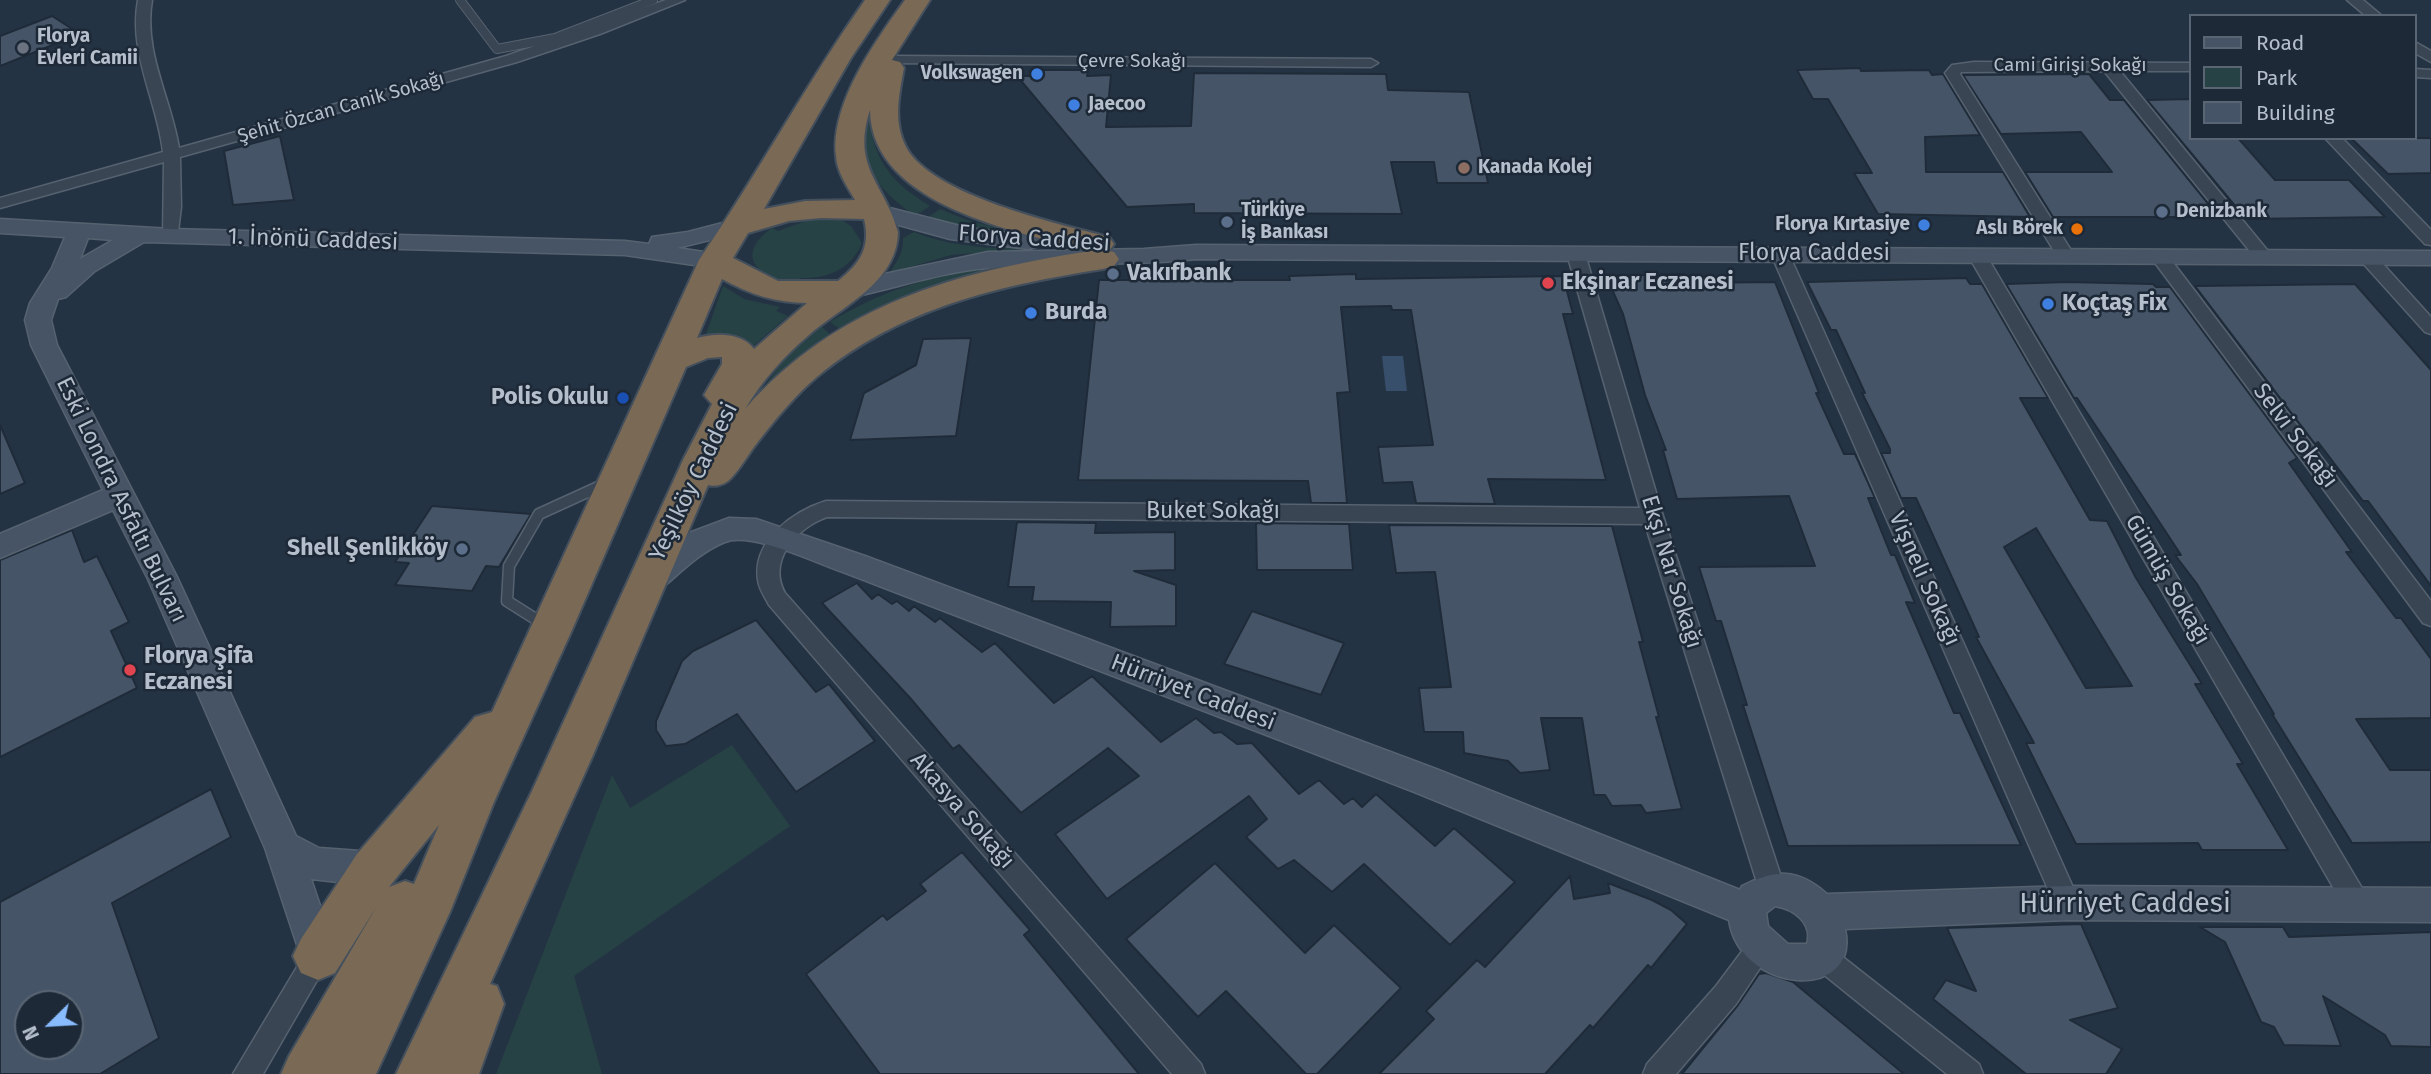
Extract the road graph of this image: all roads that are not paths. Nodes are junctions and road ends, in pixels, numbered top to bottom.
1 (145, 0) edge
2 (460, 0) edge
3 (653, 0) edge
4 (678, 0) edge
5 (878, 0) edge
6 (918, 0) edge
7 (2354, 0) edge
8 (643, 2) edge
9 (2372, 14) edge
10 (898, 26) junction
11 (893, 60) junction
12 (1371, 63) dead end
13 (2108, 66) junction
14 (2190, 67) edge
15 (2335, 140) edge
16 (172, 156) junction
17 (0, 203) edge
18 (874, 211) junction
19 (0, 226) edge
20 (738, 226) junction
21 (80, 230) junction
22 (140, 234) junction
23 (171, 236) junction
24 (2431, 240) edge
25 (625, 248) junction
26 (1100, 252) junction
27 (1576, 254) junction
28 (1780, 254) junction
29 (1977, 255) junction
30 (2065, 255) junction
31 (2159, 256) junction
32 (2263, 256) junction
33 (2367, 257) junction
34 (2431, 258) edge
35 (715, 260) junction
36 (847, 290) junction
37 (43, 303) junction
38 (2431, 328) edge
39 (670, 360) junction
40 (718, 428) junction
41 (620, 478) junction
42 (122, 494) junction
43 (1653, 516) junction
44 (672, 527) junction
45 (784, 538) junction
46 (0, 547) edge
47 (645, 585) junction
48 (2431, 617) edge
49 (552, 630) junction
50 (525, 688) junction
51 (471, 802) junction
52 (544, 819) junction
53 (283, 848) junction
54 (374, 869) junction
55 (1760, 899) junction
56 (2067, 903) junction
57 (2357, 904) junction
58 (2431, 905) edge
59 (1820, 912) junction
60 (1761, 947) junction
61 (318, 956) junction
62 (1821, 956) junction
63 (247, 1074) edge
64 (307, 1074) edge
65 (349, 1074) edge
66 (422, 1074) edge
67 (453, 1074) edge
68 (1191, 1074) edge
69 (1657, 1074) edge
70 (1969, 1074) edge

1 - 16 street
2 - 8 lane
3 - 8 lane
4 - 16 street, Şehit Özcan Canik Sokağı
5 - 20 highway
6 - 10 highway, Yeşilköy Caddesi
7 - 9 street
10 - 11 highway
10 - 18 highway, Yeşilköy Caddesi
11 - 12 street, Çevre Sokağı
11 - 26 highway
13 - 14 street, Cami Girişi Sokağı
13 - 30 street, Cami Girişi Sokağı
13 - 32 street
15 - 24 street
16 - 17 street, Şehit Özcan Canik Sokağı
16 - 23 street
18 - 20 highway
18 - 26 main road, Florya Caddesi
18 - 36 highway, Yeşilköy Caddesi
19 - 21 main road, 1. İnönü Caddesi
20 - 25 main road
20 - 35 highway
21 - 22 main road, 1. İnönü Caddesi
21 - 37 main road
22 - 23 main road, 1. İnönü Caddesi
22 - 37 main road
23 - 25 main road, 1. İnönü Caddesi
25 - 35 main road
26 - 27 main road, Florya Caddesi
26 - 36 main road, Florya Caddesi
26 - 44 highway
27 - 28 main road, Florya Caddesi
27 - 43 street, Ekşi Nar Sokağı
28 - 29 main road, Florya Caddesi
28 - 56 street, Vişneli Sokağı
29 - 30 main road, Florya Caddesi
29 - 57 street, Gümüş Sokağı
30 - 31 main road, Florya Caddesi
31 - 32 main road, Florya Caddesi
31 - 48 street, Selvi Sokağı
32 - 33 main road, Florya Caddesi
33 - 34 main road, Florya Caddesi
33 - 38 street
35 - 36 highway
35 - 39 highway
36 - 40 highway, Yeşilköy Caddesi
37 - 42 main road, Eski Londra Asfaltı Bulvarı
39 - 40 highway
39 - 41 highway
40 - 44 highway, Yeşilköy Caddesi
41 - 49 highway
41 - 49 lane
42 - 46 main road
42 - 53 main road, Eski Londra Asfaltı Bulvarı
43 - 45 street, Buket Sokağı
43 - 55 street, Ekşi Nar Sokağı
44 - 47 highway, Yeşilköy Caddesi
45 - 47 main road, Hürriyet Caddesi
45 - 55 main road, Hürriyet Caddesi
45 - 68 street, Akasya Sokağı
47 - 52 highway, Yeşilköy Caddesi
49 - 50 highway
50 - 51 highway
50 - 54 highway
51 - 64 highway
51 - 65 highway
52 - 66 highway
52 - 67 highway
53 - 54 main road
53 - 61 main road, Eski Londra Asfaltı Bulvarı
54 - 61 highway
55 - 59 main road
55 - 60 main road
56 - 57 main road, Hürriyet Caddesi
56 - 59 main road, Hürriyet Caddesi
57 - 58 main road, Hürriyet Caddesi
59 - 62 main road
60 - 62 main road
60 - 69 street
61 - 63 street
62 - 70 street

